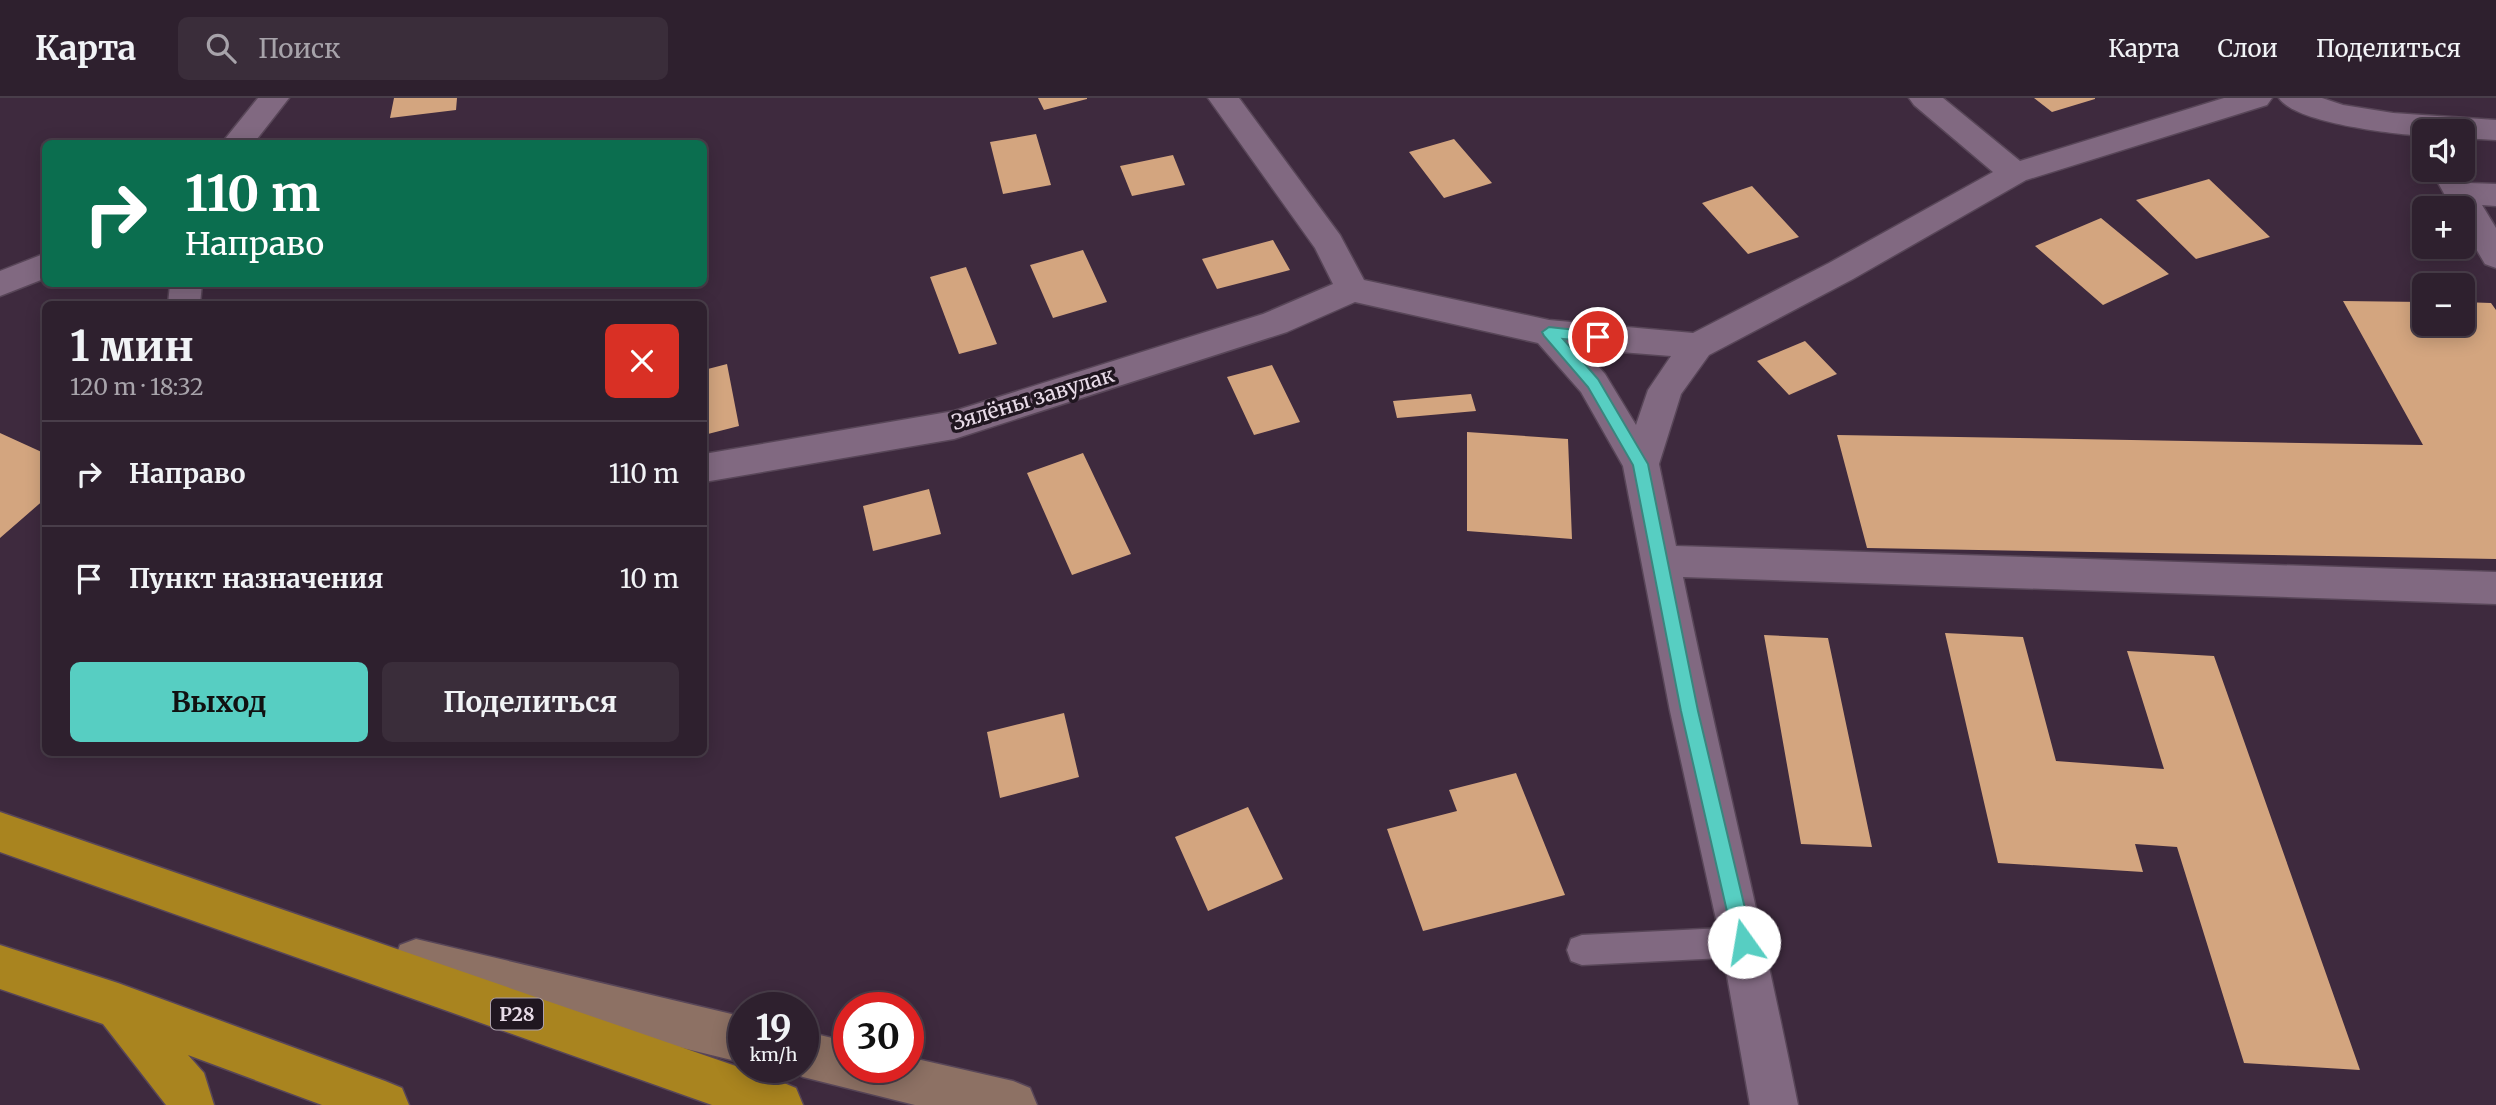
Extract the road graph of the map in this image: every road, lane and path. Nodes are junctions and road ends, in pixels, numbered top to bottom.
1 (274, 98) edge
2 (1223, 98) edge
3 (1924, 98) edge
4 (2258, 98) edge
5 (2294, 98) edge
6 (2412, 126) edge
7 (2475, 129) edge
8 (2496, 130) edge
9 (239, 140) edge
10 (2014, 173) junction
11 (2453, 182) edge
12 (2496, 195) edge
13 (2496, 256) edge
14 (42, 267) edge
15 (0, 284) edge
16 (1352, 289) junction
17 (1549, 332) junction
18 (1698, 346) junction
19 (1641, 464) junction
20 (707, 467) edge
21 (1659, 561) junction
22 (2496, 588) edge
23 (0, 832) edge
24 (256, 922) junction
25 (1744, 942) junction
26 (1582, 950) dead end
27 (0, 967) edge
28 (118, 1006) junction
29 (728, 1036) edge
30 (921, 1083) edge
31 (190, 1105) edge
32 (385, 1105) edge
33 (779, 1105) edge
34 (1013, 1105) edge
35 (1774, 1105) edge

1 - 9 street
2 - 16 street
3 - 10 street
4 - 10 street
5 - 6 street
7 - 8 street
10 - 18 street
11 - 12 street
11 - 13 street
14 - 15 street
16 - 17 street
16 - 20 street, Зялёны завулак
17 - 18 street
17 - 19 street
18 - 19 street
19 - 21 street
21 - 22 street
21 - 25 street
23 - 24 highway, Р28
24 - 29 street
24 - 33 highway, Р28
25 - 26 lane
25 - 35 street
27 - 28 highway
28 - 31 highway
28 - 32 highway
30 - 34 street

